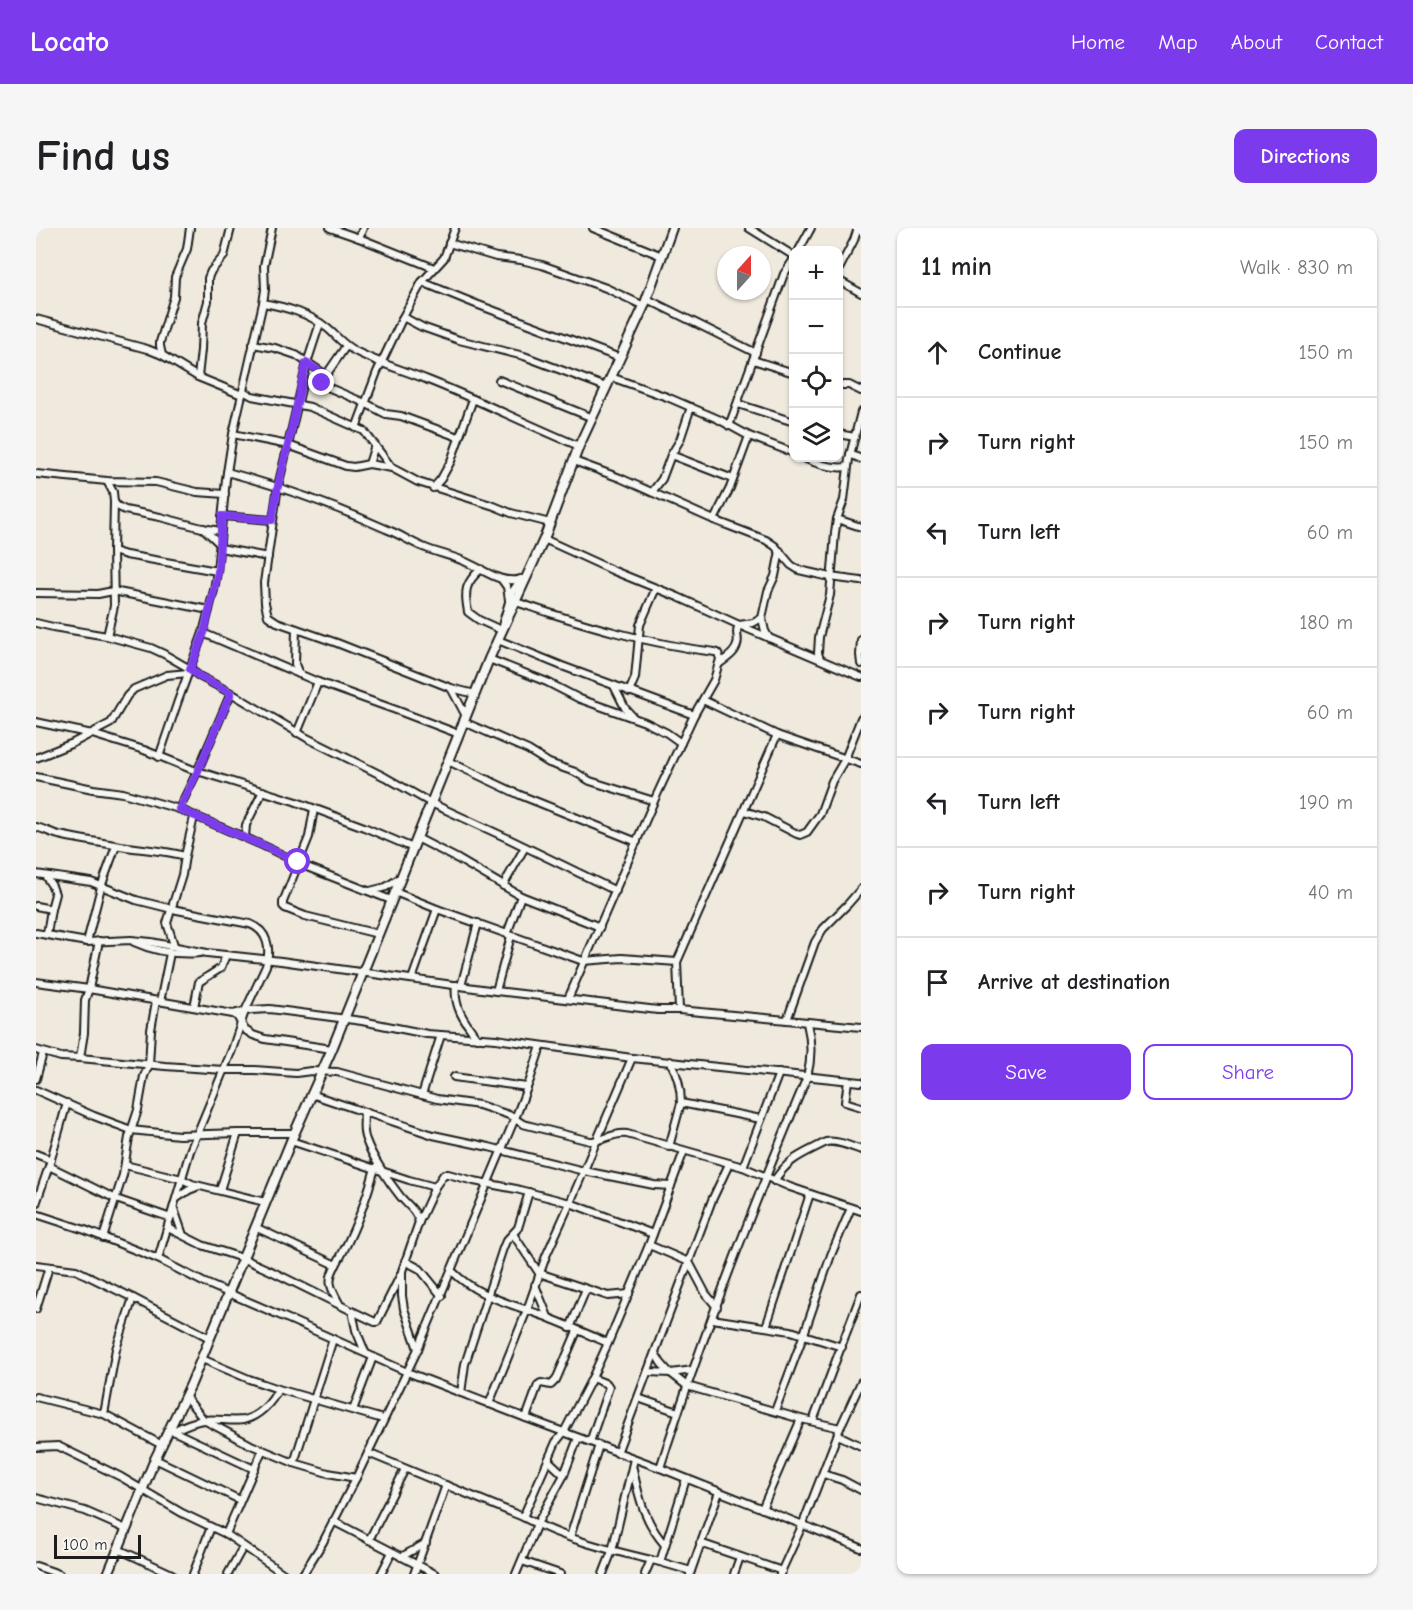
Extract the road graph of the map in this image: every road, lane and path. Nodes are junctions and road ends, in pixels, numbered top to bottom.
1 (190, 228) edge
2 (231, 228) edge
3 (272, 228) edge
4 (330, 228) edge
5 (363, 228) edge
6 (454, 228) edge
7 (593, 228) edge
8 (672, 228) edge
9 (748, 228) edge
10 (764, 228) edge
11 (811, 228) edge
12 (858, 228) edge
13 (761, 236) junction
14 (359, 238) junction
15 (449, 243) junction
16 (801, 246) edge
17 (789, 254) edge
18 (662, 256) junction
19 (843, 260) edge
20 (789, 266) edge
21 (434, 268) junction
22 (422, 282) junction
23 (843, 283) edge
24 (861, 293) edge
25 (645, 302) junction
26 (263, 303) junction
27 (403, 317) junction
28 (36, 319) edge
29 (320, 323) junction
30 (253, 344) junction
31 (346, 346) junction
32 (162, 355) junction
33 (754, 356) junction
34 (620, 358) junction
35 (306, 363) junction
36 (381, 363) junction
37 (789, 371) edge
38 (326, 375) junction
39 (198, 377) junction
40 (611, 377) junction
41 (499, 380) dead end
42 (843, 385) edge
43 (606, 387) junction
44 (861, 391) edge
45 (243, 393) junction
46 (472, 399) junction
47 (365, 403) junction
48 (297, 404) junction
49 (738, 404) junction
50 (691, 407) junction
51 (861, 412) edge
52 (593, 418) junction
53 (789, 420) edge
54 (729, 426) junction
55 (356, 428) junction
56 (233, 434) junction
57 (843, 435) edge
58 (749, 436) junction
59 (458, 437) junction
60 (855, 437) junction
61 (288, 445) junction
62 (375, 446) junction
63 (579, 446) junction
64 (789, 451) edge
65 (850, 454) junction
66 (671, 455) junction
67 (861, 459) edge
68 (574, 461) junction
69 (815, 462) edge
70 (369, 464) junction
71 (831, 467) junction
72 (847, 467) junction
73 (393, 468) junction
74 (227, 472) junction
75 (36, 474) edge
76 (847, 478) junction
77 (441, 479) junction
78 (733, 479) junction
79 (107, 481) junction
80 (278, 486) junction
81 (433, 488) junction
82 (443, 491) junction
83 (652, 492) junction
84 (225, 494) junction
85 (114, 502) junction
86 (222, 516) junction
87 (837, 519) junction
88 (272, 520) junction
89 (714, 520) junction
90 (550, 523) junction
91 (861, 526) edge
92 (202, 528) junction
93 (221, 531) junction
94 (544, 539) junction
95 (220, 546) junction
96 (113, 550) junction
97 (780, 551) junction
98 (126, 555) junction
99 (268, 557) junction
100 (113, 562) junction
101 (481, 568) junction
102 (531, 570) junction
103 (218, 572) junction
104 (830, 577) junction
105 (501, 579) junction
106 (521, 579) junction
107 (861, 581) edge
108 (656, 588) junction
109 (113, 591) junction
110 (37, 595) edge
111 (513, 602) junction
112 (208, 610) junction
113 (762, 618) junction
114 (36, 622) edge
115 (740, 625) junction
116 (296, 628) junction
117 (204, 633) junction
118 (107, 636) junction
119 (500, 636) junction
120 (769, 638) junction
121 (638, 639) junction
122 (861, 640) edge
123 (817, 656) junction
124 (489, 659) junction
125 (861, 664) edge
126 (718, 665) junction
127 (189, 671) junction
128 (299, 674) junction
129 (861, 677) edge
130 (318, 682) junction
131 (614, 686) junction
132 (451, 688) junction
133 (630, 692) junction
134 (231, 693) junction
135 (475, 694) junction
136 (702, 700) junction
137 (694, 715) junction
138 (634, 717) junction
139 (465, 719) junction
140 (861, 719) edge
141 (36, 722) edge
142 (297, 733) junction
143 (92, 734) junction
144 (459, 734) junction
145 (777, 735) junction
146 (681, 744) junction
147 (159, 757) junction
148 (36, 758) edge
149 (846, 759) junction
150 (448, 761) junction
151 (861, 764) edge
152 (198, 771) junction
153 (36, 777) edge
154 (263, 790) junction
155 (654, 801) junction
156 (431, 803) junction
157 (179, 809) junction
158 (314, 809) junction
159 (744, 811) junction
160 (195, 817) junction
161 (36, 827) edge
162 (245, 837) junction
163 (417, 838) junction
164 (637, 842) junction
165 (116, 846) junction
166 (525, 847) junction
167 (412, 848) junction
168 (185, 856) junction
169 (298, 862) junction
170 (36, 874) edge
171 (46, 877) junction
172 (400, 878) junction
173 (101, 886) junction
174 (503, 886) junction
175 (861, 889) edge
176 (616, 891) junction
177 (370, 892) junction
178 (393, 896) junction
179 (521, 896) junction
180 (36, 906) edge
181 (51, 909) junction
182 (172, 909) junction
183 (436, 909) junction
184 (478, 923) junction
185 (600, 927) junction
186 (36, 933) edge
187 (47, 934) junction
188 (378, 934) junction
189 (509, 935) junction
190 (131, 940) junction
191 (99, 941) junction
192 (87, 942) junction
193 (174, 945) junction
194 (170, 953) junction
195 (207, 953) junction
196 (226, 955) junction
197 (268, 960) junction
198 (583, 961) junction
199 (677, 962) junction
200 (364, 972) junction
201 (412, 979) junction
202 (36, 982) edge
203 (458, 986) junction
204 (89, 989) junction
205 (496, 991) junction
206 (568, 999) junction
207 (158, 1001) junction
208 (194, 1007) junction
209 (679, 1010) junction
210 (245, 1011) junction
211 (233, 1014) junction
212 (344, 1019) junction
213 (787, 1020) junction
214 (242, 1023) junction
215 (807, 1023) junction
216 (861, 1027) edge
217 (441, 1035) junction
218 (477, 1038) junction
219 (541, 1046) junction
220 (332, 1049) junction
221 (36, 1050) edge
222 (43, 1053) junction
223 (80, 1058) junction
224 (632, 1058) junction
225 (670, 1061) junction
226 (149, 1065) junction
227 (224, 1070) junction
228 (322, 1071) junction
229 (779, 1073) junction
230 (454, 1077) dead end
231 (807, 1077) junction
232 (36, 1079) edge
233 (848, 1081) junction
234 (861, 1082) edge
235 (527, 1087) junction
236 (36, 1090) edge
237 (311, 1094) junction
238 (422, 1095) junction
239 (67, 1103) junction
240 (681, 1103) junction
241 (861, 1107) edge
242 (364, 1112) junction
243 (516, 1118) junction
244 (761, 1119) junction
245 (131, 1130) junction
246 (238, 1132) junction
247 (198, 1133) junction
248 (292, 1137) junction
249 (596, 1141) junction
250 (669, 1147) junction
251 (501, 1150) junction
252 (861, 1150) edge
253 (684, 1151) junction
254 (36, 1154) edge
255 (50, 1163) junction
256 (729, 1164) junction
257 (125, 1165) junction
258 (743, 1167) junction
259 (375, 1168) junction
260 (383, 1170) junction
261 (584, 1171) junction
262 (765, 1178) junction
263 (182, 1179) junction
264 (774, 1180) junction
265 (419, 1182) junction
266 (488, 1184) junction
267 (200, 1186) junction
268 (435, 1186) junction
269 (671, 1186) junction
270 (220, 1190) junction
271 (529, 1192) junction
272 (810, 1194) junction
273 (430, 1198) junction
274 (177, 1199) junction
275 (116, 1200) junction
276 (265, 1202) junction
277 (570, 1203) junction
278 (36, 1204) edge
279 (851, 1208) junction
280 (174, 1209) junction
281 (861, 1211) edge
282 (36, 1214) edge
283 (171, 1218) junction
284 (419, 1222) junction
285 (255, 1227) junction
286 (168, 1228) junction
287 (513, 1234) junction
288 (653, 1234) junction
289 (183, 1235) junction
290 (103, 1238) junction
291 (649, 1245) junction
292 (242, 1258) junction
293 (158, 1259) junction
294 (405, 1261) junction
295 (689, 1262) junction
296 (36, 1265) edge
297 (336, 1265) junction
298 (49, 1267) junction
299 (402, 1271) junction
300 (452, 1272) junction
301 (539, 1273) junction
302 (535, 1284) junction
303 (586, 1289) junction
304 (228, 1293) junction
305 (628, 1294) junction
306 (861, 1294) edge
307 (442, 1296) junction
308 (487, 1297) junction
309 (134, 1298) junction
310 (339, 1304) junction
311 (717, 1306) junction
312 (36, 1309) edge
313 (527, 1310) junction
314 (352, 1311) junction
315 (548, 1317) junction
316 (712, 1319) junction
317 (766, 1327) junction
318 (570, 1328) junction
319 (577, 1330) junction
320 (804, 1334) junction
321 (210, 1338) junction
322 (333, 1339) junction
323 (608, 1343) junction
324 (842, 1347) junction
325 (418, 1350) junction
326 (365, 1353) junction
327 (655, 1353) junction
328 (373, 1357) junction
329 (201, 1359) junction
330 (693, 1370) junction
331 (407, 1372) junction
332 (648, 1372) junction
333 (671, 1373) junction
334 (592, 1378) junction
335 (861, 1382) edge
336 (687, 1386) junction
337 (278, 1389) junction
338 (461, 1393) junction
339 (185, 1396) junction
340 (36, 1397) edge
341 (638, 1398) junction
342 (858, 1399) edge
343 (313, 1400) junction
344 (489, 1404) junction
345 (353, 1410) junction
346 (775, 1410) junction
347 (678, 1412) junction
348 (104, 1414) junction
349 (526, 1418) junction
350 (204, 1419) junction
351 (383, 1419) junction
352 (801, 1419) junction
353 (813, 1421) junction
354 (171, 1430) junction
355 (564, 1432) junction
356 (839, 1432) junction
357 (578, 1438) junction
358 (590, 1442) junction
359 (162, 1445) junction
360 (599, 1445) junction
361 (861, 1446) edge
362 (36, 1447) edge
363 (262, 1451) junction
364 (368, 1453) junction
365 (617, 1453) junction
366 (155, 1459) junction
367 (634, 1459) junction
368 (548, 1460) junction
369 (294, 1463) junction
370 (632, 1466) junction
371 (660, 1468) junction
372 (254, 1469) junction
373 (405, 1469) junction
374 (823, 1474) junction
375 (564, 1475) junction
376 (356, 1478) junction
377 (686, 1479) junction
378 (446, 1485) junction
379 (143, 1489) junction
380 (861, 1490) edge
381 (718, 1492) junction
382 (36, 1498) edge
383 (240, 1500) junction
384 (762, 1509) junction
385 (523, 1517) junction
386 (333, 1521) junction
387 (537, 1524) junction
388 (802, 1526) junction
389 (211, 1527) junction
390 (126, 1529) junction
391 (226, 1534) junction
392 (570, 1537) junction
393 (369, 1540) junction
394 (426, 1542) junction
395 (700, 1543) junction
396 (665, 1545) junction
397 (243, 1547) junction
398 (861, 1548) edge
399 (118, 1549) junction
400 (612, 1551) junction
401 (392, 1552) junction
402 (401, 1557) junction
403 (740, 1557) junction
404 (651, 1560) junction
405 (522, 1561) junction
406 (660, 1562) junction
407 (36, 1566) edge
408 (418, 1566) junction
409 (691, 1572) edge
410 (781, 1572) edge
411 (59, 1574) edge
412 (108, 1574) edge
413 (172, 1574) edge
414 (193, 1574) edge
415 (228, 1574) edge
416 (284, 1574) edge
417 (303, 1574) edge
418 (381, 1574) edge
419 (414, 1574) edge
420 (435, 1574) edge
421 (516, 1574) edge
422 (560, 1574) edge
423 (603, 1574) edge
424 (645, 1574) edge
425 (734, 1574) edge

1 - 32 street
2 - 39 street
3 - 26 street
4 - 14 street
5 - 14 street
6 - 15 street
7 - 18 street
8 - 18 street
9 - 13 street
10 - 13 street
11 - 16 street
12 - 19 street
13 - 17 street
14 - 21 street
15 - 21 street
15 - 25 street
18 - 25 street
20 - 33 street
21 - 22 street
22 - 27 street
22 - 34 street
23 - 24 street
25 - 33 street
25 - 34 street
26 - 29 street
26 - 30 street
27 - 36 street
27 - 43 street
28 - 32 street
29 - 31 street
29 - 35 street
30 - 35 street
30 - 45 street
31 - 36 street
31 - 38 street
32 - 39 street
33 - 37 street
33 - 49 street
34 - 40 street
35 - 38 street
35 - 48 street
36 - 46 street
36 - 47 street
38 - 47 street
39 - 45 street
40 - 43 street
40 - 50 street
41 - 52 street
42 - 44 street
43 - 52 street
45 - 48 street
45 - 56 street
46 - 59 street
46 - 63 street
47 - 55 street
47 - 59 street
48 - 55 street
48 - 61 street
49 - 53 street
49 - 54 street
50 - 54 street
50 - 66 street
51 - 60 street
52 - 63 street
54 - 58 street
55 - 62 street
56 - 61 street
56 - 74 street
57 - 60 street
58 - 64 street
58 - 78 street
59 - 77 street
60 - 65 street
61 - 70 street
61 - 80 street
62 - 70 street
62 - 73 street
63 - 68 street
65 - 67 street
65 - 72 street
66 - 78 street
66 - 83 street
68 - 83 street
68 - 90 street
69 - 71 street
70 - 73 street
71 - 72 street
71 - 76 street
72 - 76 street
73 - 81 street
74 - 80 street
74 - 84 street
75 - 79 street
76 - 87 street
77 - 81 street
77 - 82 street
78 - 89 street
79 - 84 street
79 - 85 street
80 - 88 street
80 - 101 street
81 - 82 street
82 - 90 street
83 - 89 street
84 - 86 street
85 - 92 street
85 - 96 street
86 - 88 street
86 - 93 street
87 - 91 street
87 - 104 street
88 - 99 street
89 - 97 street
90 - 94 street
92 - 93 street
92 - 95 street
93 - 95 street
94 - 102 street
94 - 108 street
95 - 99 street
95 - 103 street
96 - 98 street
96 - 100 street
97 - 104 street
97 - 113 street
98 - 100 street
98 - 103 street
99 - 116 street
100 - 109 street
101 - 105 street
101 - 119 street
102 - 106 street
102 - 111 street
103 - 112 street
104 - 107 street
104 - 123 street
105 - 106 street
105 - 111 street
106 - 111 street
108 - 115 street
108 - 121 street
109 - 110 street
109 - 112 street
109 - 118 street
111 - 119 street
111 - 121 street
112 - 117 street
113 - 115 street
113 - 120 street
114 - 118 street
115 - 120 street
115 - 126 street
116 - 128 street
116 - 132 street
117 - 127 street
117 - 128 street
118 - 127 street
119 - 124 street
119 - 131 street
120 - 123 street
121 - 126 street
121 - 133 street
122 - 125 street
123 - 129 street
124 - 135 street
124 - 138 street
126 - 136 street
127 - 134 street
127 - 143 street
127 - 147 street
128 - 130 street
130 - 142 street
130 - 144 street
131 - 133 street
131 - 138 street
132 - 135 street
132 - 139 street
133 - 137 street
134 - 142 street
134 - 152 street
135 - 139 street
136 - 137 street
136 - 145 street
137 - 146 street
138 - 146 street
139 - 144 street
139 - 155 street
140 - 149 street
141 - 143 street
142 - 156 street
143 - 147 street
143 - 148 street
144 - 150 street
145 - 149 street
145 - 159 street
146 - 155 street
147 - 152 street
149 - 151 street
149 - 159 street
150 - 156 street
150 - 164 street
152 - 154 street
152 - 157 street
153 - 157 street
154 - 158 street
154 - 162 street
155 - 164 street
156 - 163 street
156 - 166 street
157 - 160 street
158 - 167 street
158 - 169 street
159 - 199 street
160 - 162 street
160 - 168 street
161 - 165 street
162 - 169 street
163 - 167 street
163 - 174 street
164 - 176 street
165 - 168 street
165 - 173 street
166 - 174 street
166 - 176 street
167 - 172 street
168 - 182 street
169 - 177 street
169 - 188 street
170 - 171 street
171 - 173 street
171 - 181 street
172 - 177 street
172 - 178 street
173 - 182 street
173 - 192 street
174 - 179 street
175 - 213 street
176 - 185 street
177 - 178 street
178 - 183 street
178 - 188 street
179 - 185 street
179 - 189 street
180 - 181 street
181 - 187 street
182 - 193 street
182 - 197 street
183 - 184 street
183 - 201 street
184 - 189 street
184 - 203 street
185 - 198 street
186 - 187 street
187 - 192 street
188 - 200 street
189 - 198 street
189 - 205 street
190 - 191 street
190 - 193 street
190 - 194 street
191 - 192 street
191 - 204 street
193 - 195 street
194 - 195 street
194 - 207 street
195 - 196 street
196 - 197 street
196 - 208 street
197 - 200 street
197 - 210 street
198 - 199 street
198 - 206 street
199 - 209 street
200 - 201 street
200 - 212 street
201 - 203 street
202 - 204 street
203 - 205 street
203 - 218 street
204 - 207 street
204 - 223 street
205 - 206 street
206 - 209 street
207 - 208 street
207 - 226 street
208 - 211 street
209 - 213 street
210 - 211 street
210 - 212 street
210 - 214 street
211 - 214 street
212 - 217 street
212 - 220 street
213 - 215 street
214 - 220 street
214 - 227 street
215 - 216 street
215 - 231 street
217 - 218 street
217 - 238 street
218 - 219 street
219 - 224 street
219 - 235 street
220 - 228 street
221 - 222 street
222 - 223 street
222 - 232 street
223 - 226 street
224 - 225 street
224 - 249 street
225 - 229 street
225 - 240 street
226 - 227 street
226 - 245 street
227 - 228 street
227 - 247 street
228 - 237 street
228 - 238 street
229 - 231 street
229 - 244 street
230 - 235 street
231 - 233 street
231 - 262 street
233 - 234 street
233 - 241 street
235 - 243 street
236 - 239 street
237 - 242 street
237 - 248 street
238 - 243 street
239 - 245 street
239 - 255 street
240 - 244 street
240 - 250 street
242 - 251 street
242 - 260 street
243 - 249 street
243 - 251 street
244 - 258 street
245 - 247 street
245 - 257 street
246 - 247 street
246 - 248 street
246 - 270 street
247 - 263 street
248 - 259 street
248 - 276 street
249 - 250 street
249 - 261 street
250 - 253 street
251 - 261 street
251 - 266 street
252 - 264 street
253 - 256 street
253 - 269 street
254 - 255 street
255 - 275 street
255 - 278 street
256 - 258 street
256 - 295 street
257 - 263 street
257 - 275 street
258 - 262 street
259 - 260 street
259 - 297 street
260 - 265 street
260 - 284 street
261 - 269 street
261 - 277 street
262 - 264 street
262 - 311 street
263 - 267 street
263 - 274 street
264 - 272 street
265 - 268 street
265 - 273 street
266 - 268 street
266 - 271 street
266 - 300 street
267 - 270 street
267 - 274 street
268 - 273 street
269 - 288 street
270 - 276 street
271 - 277 street
271 - 287 street
272 - 279 street
272 - 317 street
273 - 284 street
274 - 280 street
275 - 283 street
275 - 290 street
276 - 285 street
277 - 288 street
277 - 301 street
279 - 281 street
279 - 320 street
280 - 283 street
280 - 289 street
282 - 290 street
283 - 286 street
284 - 294 street
285 - 292 street
285 - 297 street
286 - 289 street
286 - 293 street
287 - 301 street
287 - 308 street
288 - 291 street
289 - 292 street
290 - 293 street
291 - 295 street
291 - 305 street
292 - 304 street
292 - 310 street
293 - 304 street
294 - 299 street
294 - 307 street
295 - 311 street
295 - 327 street
296 - 298 street
297 - 310 street
298 - 309 street
298 - 312 street
299 - 314 street
299 - 325 street
300 - 307 street
300 - 308 street
301 - 302 street
301 - 303 street
302 - 313 street
302 - 315 street
303 - 305 street
303 - 318 street
304 - 321 street
304 - 322 street
305 - 323 street
306 - 324 street
307 - 325 street
308 - 313 street
308 - 338 street
309 - 321 street
309 - 348 street
310 - 314 street
311 - 316 street
313 - 315 street
313 - 344 street
314 - 326 street
315 - 318 street
316 - 317 street
316 - 330 street
317 - 320 street
318 - 319 street
319 - 323 street
319 - 349 street
320 - 324 street
320 - 346 street
321 - 329 street
322 - 326 street
322 - 343 street
323 - 334 street
324 - 353 street
325 - 331 street
326 - 328 street
327 - 332 street
327 - 333 street
328 - 331 street
328 - 345 street
329 - 337 street
329 - 339 street
330 - 333 street
330 - 336 street
331 - 338 street
331 - 351 street
332 - 333 street
332 - 341 street
333 - 336 street
334 - 355 street
334 - 358 street
335 - 342 street
336 - 346 street
336 - 347 street
337 - 343 street
337 - 350 street
338 - 344 street
339 - 350 street
339 - 354 street
340 - 348 street
341 - 347 street
341 - 365 street
342 - 356 street
343 - 345 street
343 - 369 street
344 - 349 street
345 - 351 street
346 - 352 street
347 - 371 street
348 - 359 street
349 - 355 street
350 - 354 street
350 - 363 street
351 - 364 street
352 - 353 street
352 - 384 street
353 - 356 street
354 - 359 street
354 - 372 street
355 - 357 street
355 - 368 street
356 - 361 street
356 - 374 street
357 - 358 street
357 - 375 street
358 - 360 street
359 - 366 street
360 - 365 street
360 - 392 street
362 - 379 street
363 - 369 street
363 - 372 street
364 - 373 street
364 - 376 street
365 - 367 street
366 - 379 street
366 - 383 street
367 - 370 street
367 - 371 street
368 - 375 street
368 - 385 street
369 - 376 street
370 - 396 street
370 - 400 street
371 - 377 street
372 - 383 street
373 - 378 street
373 - 393 street
374 - 380 street
374 - 388 street
375 - 387 street
376 - 386 street
377 - 381 street
377 - 396 street
378 - 385 street
378 - 394 street
379 - 389 street
379 - 390 street
381 - 384 street
381 - 395 street
382 - 390 street
383 - 391 street
384 - 388 street
385 - 387 street
386 - 393 street
386 - 417 street
387 - 392 street
387 - 405 street
388 - 398 street
388 - 410 street
389 - 391 street
389 - 414 street
390 - 399 street
391 - 397 street
392 - 400 street
393 - 401 street
394 - 402 street
394 - 408 street
395 - 403 street
395 - 409 street
396 - 406 street
397 - 415 street
397 - 416 street
399 - 412 street
399 - 413 street
400 - 404 street
400 - 423 street
401 - 402 street
401 - 418 street
402 - 408 street
403 - 410 street
403 - 425 street
404 - 406 street
404 - 424 street
405 - 421 street
405 - 422 street
406 - 409 street
407 - 411 street
408 - 419 street
408 - 420 street

